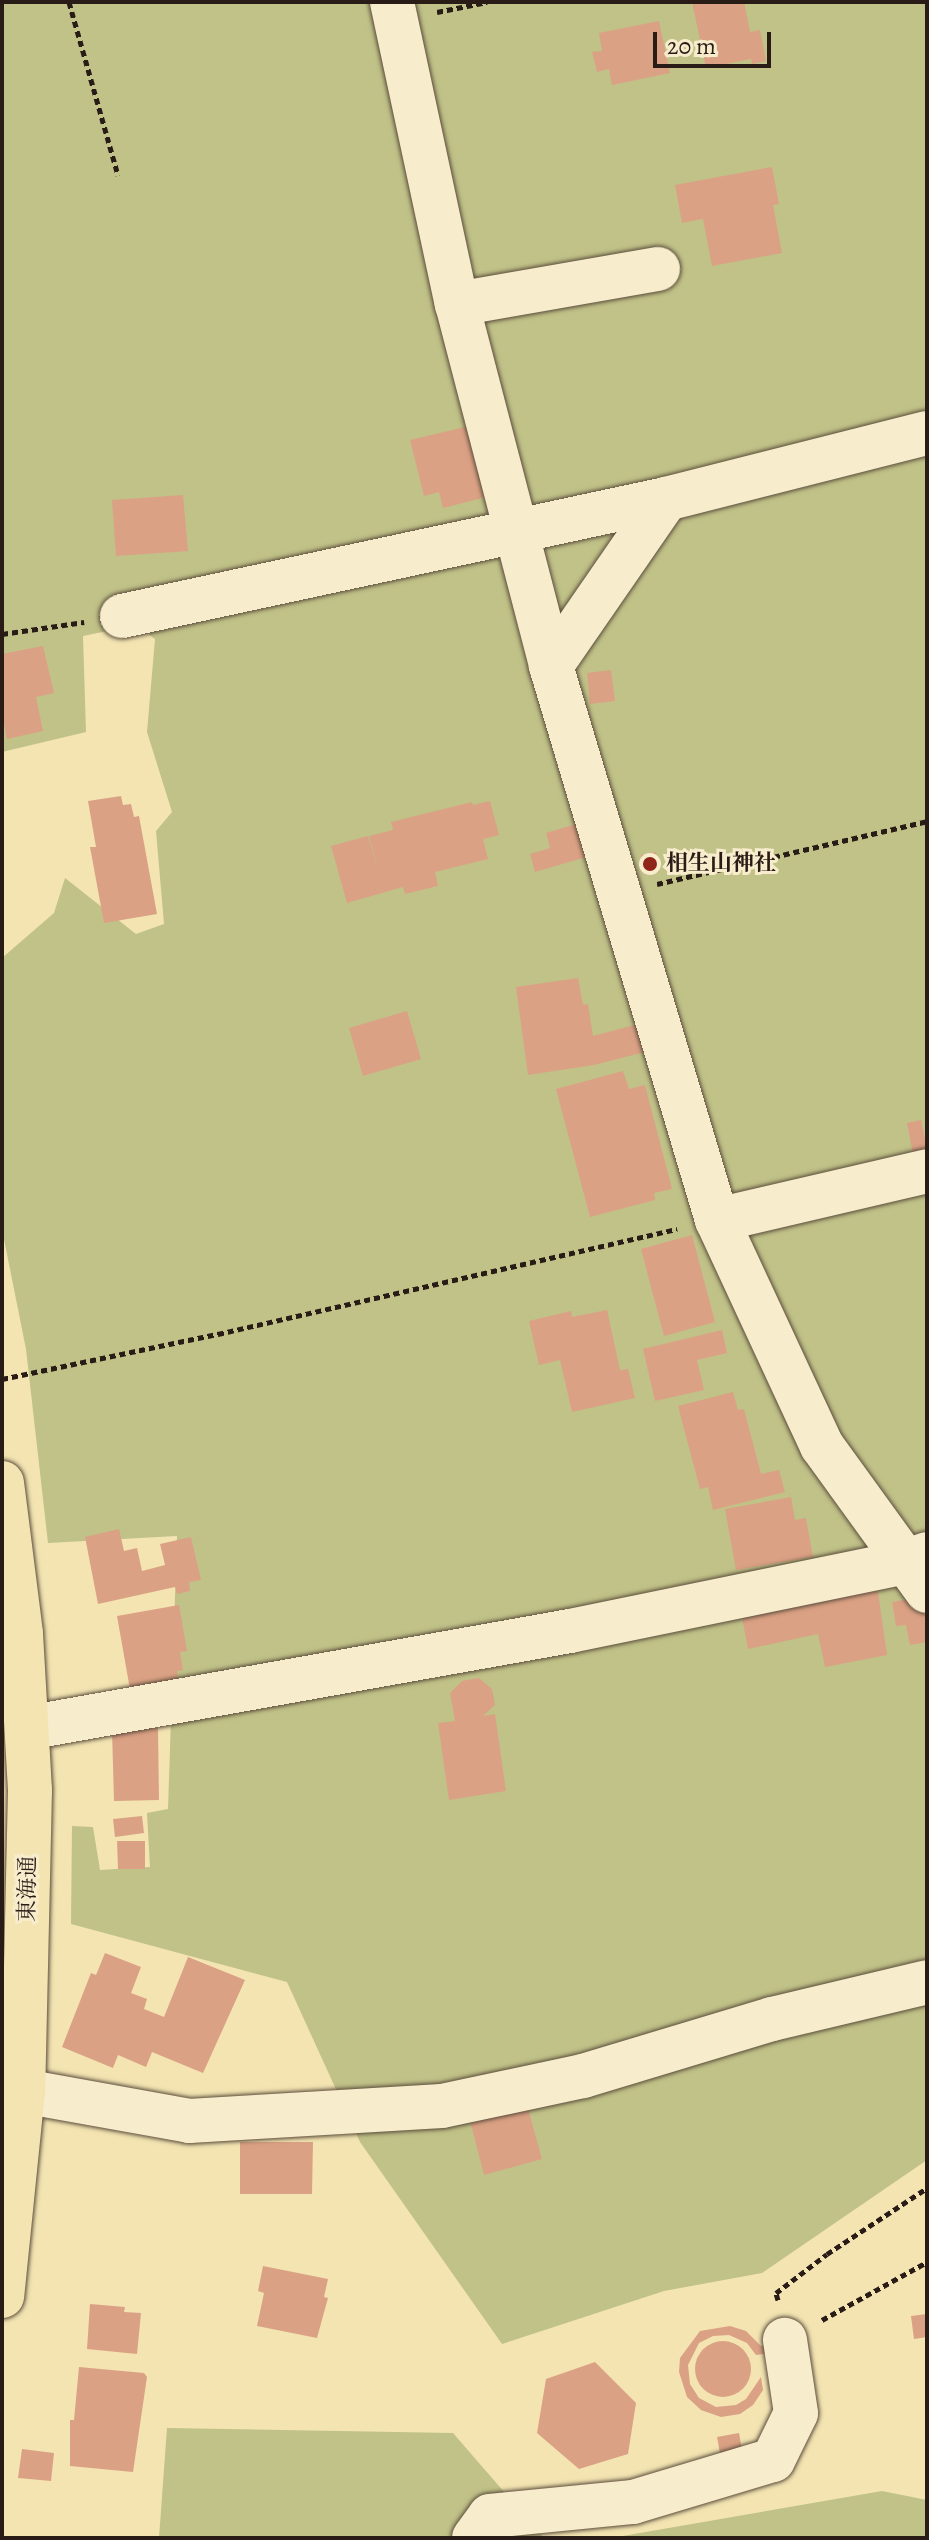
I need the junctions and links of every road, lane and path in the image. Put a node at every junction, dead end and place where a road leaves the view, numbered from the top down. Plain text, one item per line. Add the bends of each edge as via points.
1 (69, 2) edge
2 (487, 2) edge
3 (394, 11) edge
4 (118, 175) dead end
5 (658, 269) dead end
6 (457, 304) junction
7 (927, 433) edge
8 (666, 499) junction
9 (516, 531) junction
10 (122, 616) joint
11 (2, 634) edge
12 (551, 666) junction
13 (927, 821) edge
14 (621, 892) junction
15 (927, 1171) edge
16 (717, 1220) junction
17 (2, 1379) edge
18 (2, 1483) edge
19 (920, 1569) edge
20 (27, 1728) junction
21 (927, 1982) edge
22 (23, 2091) junction
23 (927, 2188) edge
24 (927, 2262) edge
25 (2, 2296) edge
26 (785, 2340) junction
27 (474, 2538) edge

1 - 4 path
2 - 3 path
3 - 6 street
5 - 6 street
6 - 9 street
7 - 8 street
8 - 9 street
8 - 12 street
9 - 10 street
9 - 12 street
10 - 11 path
12 - 14 street
13 - 14 path
14 - 16 street
15 - 16 street
16 - 17 path
16 - 19 street via 822,1446
18 - 20 main road, 東海通
19 - 20 street
20 - 22 main road, 東海通
21 - 22 street via 772,2019 583,2076 442,2106 189,2121
22 - 25 main road, 東海通
23 - 26 path via 776,2293
24 - 26 path
26 - 27 street via 796,2413 773,2460 633,2502 490,2516

